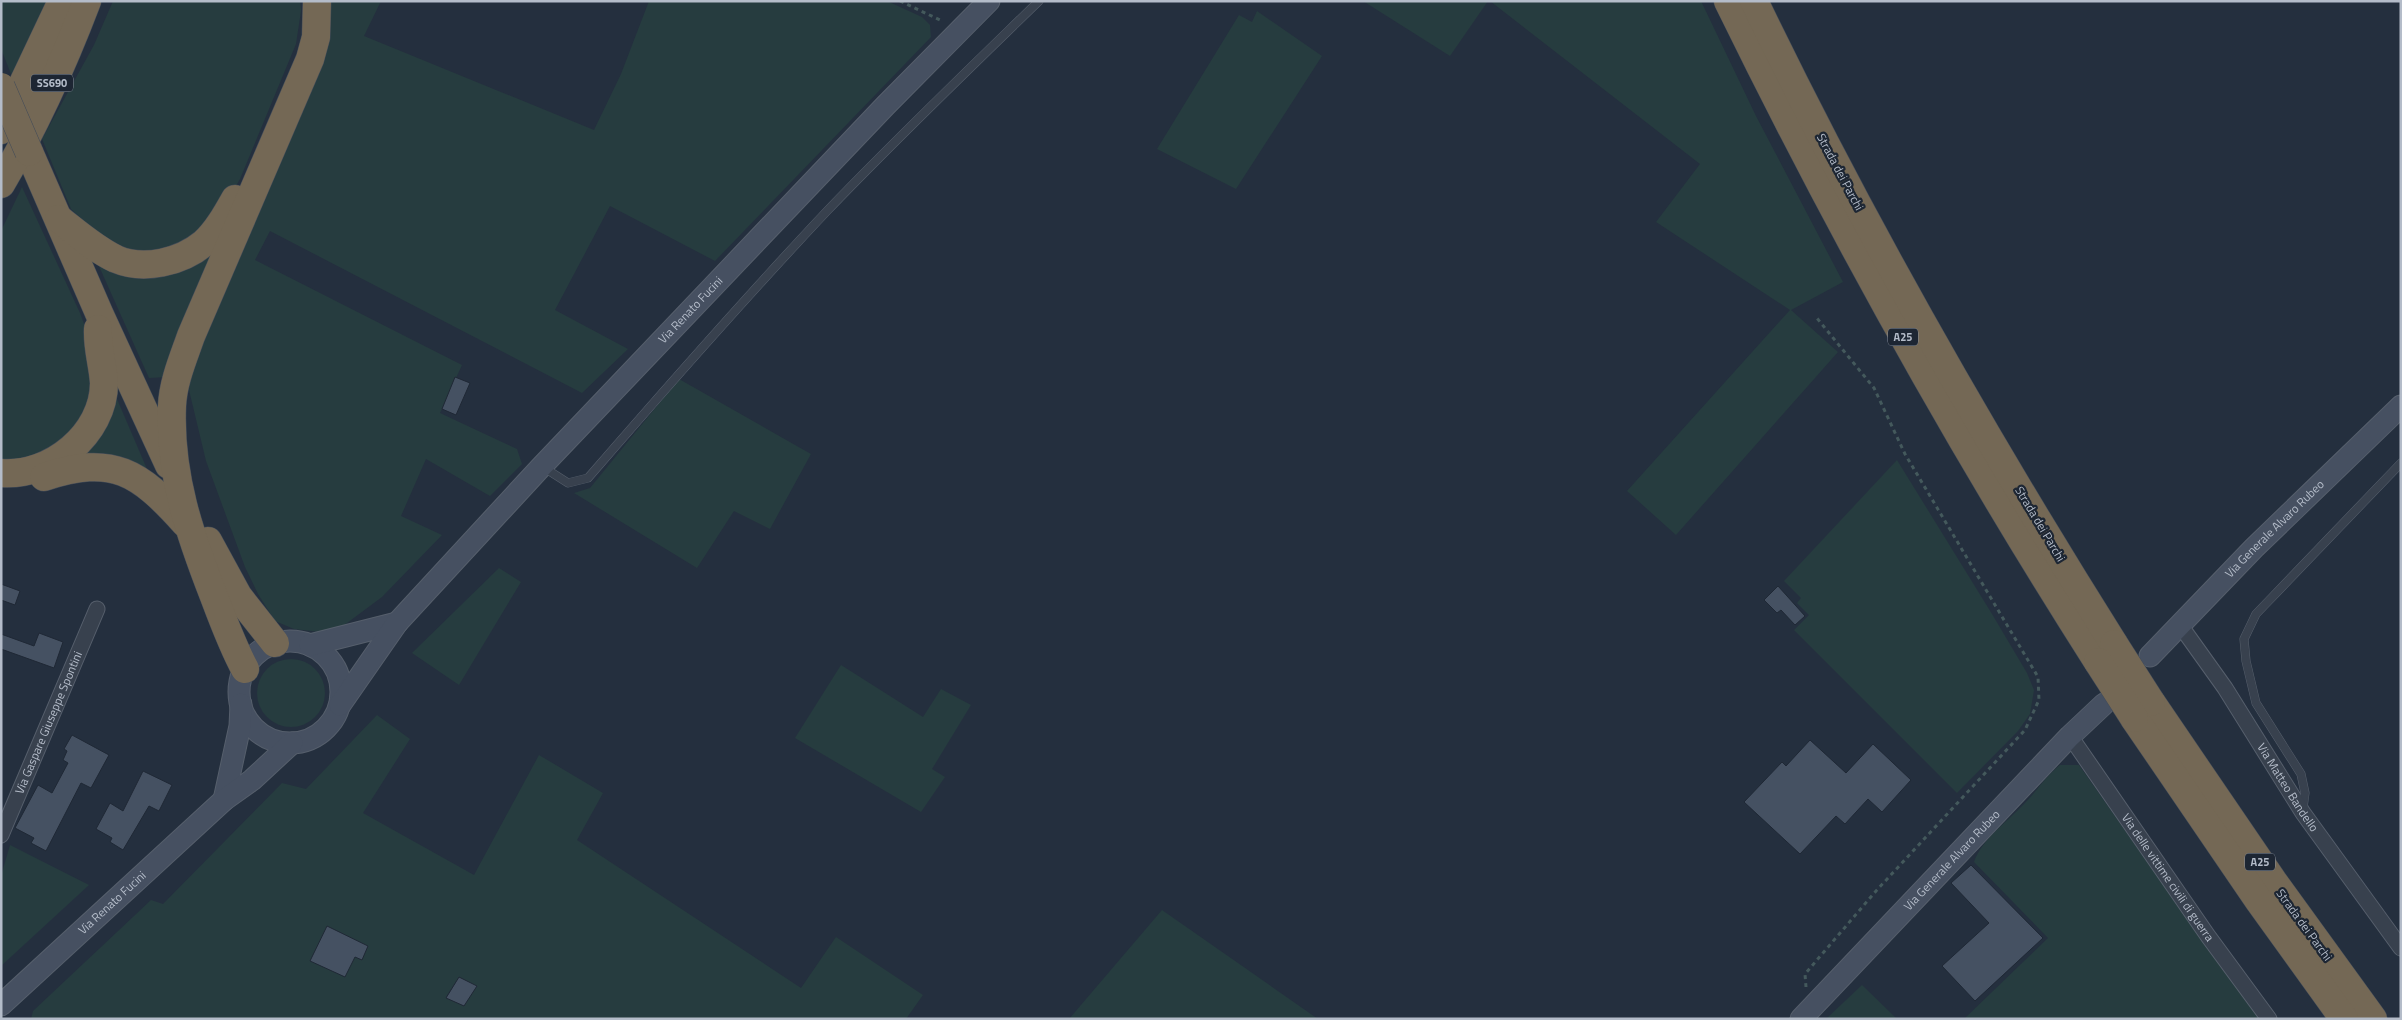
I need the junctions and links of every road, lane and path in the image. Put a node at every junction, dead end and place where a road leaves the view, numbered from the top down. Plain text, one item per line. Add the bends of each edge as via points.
1 (62, 1) edge
2 (87, 1) edge
3 (102, 1) edge
4 (303, 1) edge
5 (318, 1) edge
6 (900, 1) edge
7 (989, 1) edge
8 (1039, 1) edge
9 (1728, 1) edge
10 (1754, 1) edge
11 (961, 30) junction
12 (72, 40) junction
13 (1, 88) edge
14 (1, 130) edge
15 (1, 184) edge
16 (56, 216) junction
17 (99, 313) junction
18 (1816, 317) dead end
19 (2401, 406) edge
20 (2401, 463) edge
21 (542, 466) junction
22 (1, 472) edge
23 (177, 481) junction
24 (1, 485) edge
25 (186, 525) junction
26 (97, 609) dead end
27 (397, 623) junction
28 (2180, 625) junction
29 (275, 643) junction
30 (310, 645) junction
31 (2106, 653) junction
32 (2150, 656) dead end
33 (245, 669) junction
34 (241, 704) junction
35 (2104, 704) dead end
36 (340, 705) junction
37 (2143, 710) junction
38 (2070, 736) junction
39 (292, 743) junction
40 (224, 800) junction
41 (2303, 813) junction
42 (1, 836) edge
43 (2401, 948) edge
44 (1, 1005) edge
45 (1804, 1016) edge
46 (2270, 1019) edge
47 (2344, 1019) edge
48 (2373, 1019) edge

1 - 14 highway, SS690
2 - 12 highway, SS690
3 - 12 highway via 93,23
4 - 16 highway via 298,53 235,200 203,243 174,260 138,264 118,260 102,252
5 - 23 highway via 316,37 310,59 179,370 172,405
6 - 11 path
7 - 11 street, Via Renato Fucini
8 - 21 lane via 826,212 588,478 568,483
9 - 31 highway, Strada dei Parchi / A25 via 1896,323 2011,524
10 - 31 highway, Strada dei Parchi / A25 via 1908,298 2023,497
11 - 21 street, Via Renato Fucini
12 - 15 highway, SS690
13 - 16 highway, bridge
16 - 17 highway
17 - 22 highway via 97,343 104,383 92,425 73,448 52,461 20,472
17 - 23 highway
18 - 45 path via 1874,388 1906,454 2038,677 2039,700 2025,730 1876,890 1805,974
19 - 28 street, Via Generale Alvaro Rubeo via 2254,548
20 - 41 lane via 2256,614 2244,639 2256,703 2301,774
21 - 27 street, Via Renato Fucini
23 - 25 highway
23 - 29 highway via 238,596
24 - 25 highway via 25,483 78,467 111,469 148,485
25 - 33 highway
26 - 42 street, Via Gaspare Giuseppe Spontini
27 - 30 street
27 - 36 street, Via Renato Fucini
28 - 32 street, Via Generale Alvaro Rubeo
28 - 41 street, Via Matteo Bandello via 2225,688
29 - 30 street
29 - 33 street via 262,649
30 - 36 street via 323,653 336,670 342,691
31 - 37 highway, Strada dei Parchi / A25, bridge
33 - 34 street via 241,680
34 - 39 street via 248,720 260,733 275,741
34 - 40 street via 240,726
35 - 38 street, Via Generale Alvaro Rubeo
36 - 39 street via 322,732 308,740
37 - 47 highway, Strada dei Parchi / A25 via 2259,901
37 - 48 highway, Strada dei Parchi / A25
38 - 45 street, Via Generale Alvaro Rubeo
38 - 46 street, Via delle vittime civili di guerra via 2208,936
39 - 40 street, Via Renato Fucini via 252,780
40 - 44 street, Via Renato Fucini
41 - 43 street, Via Matteo Bandello

